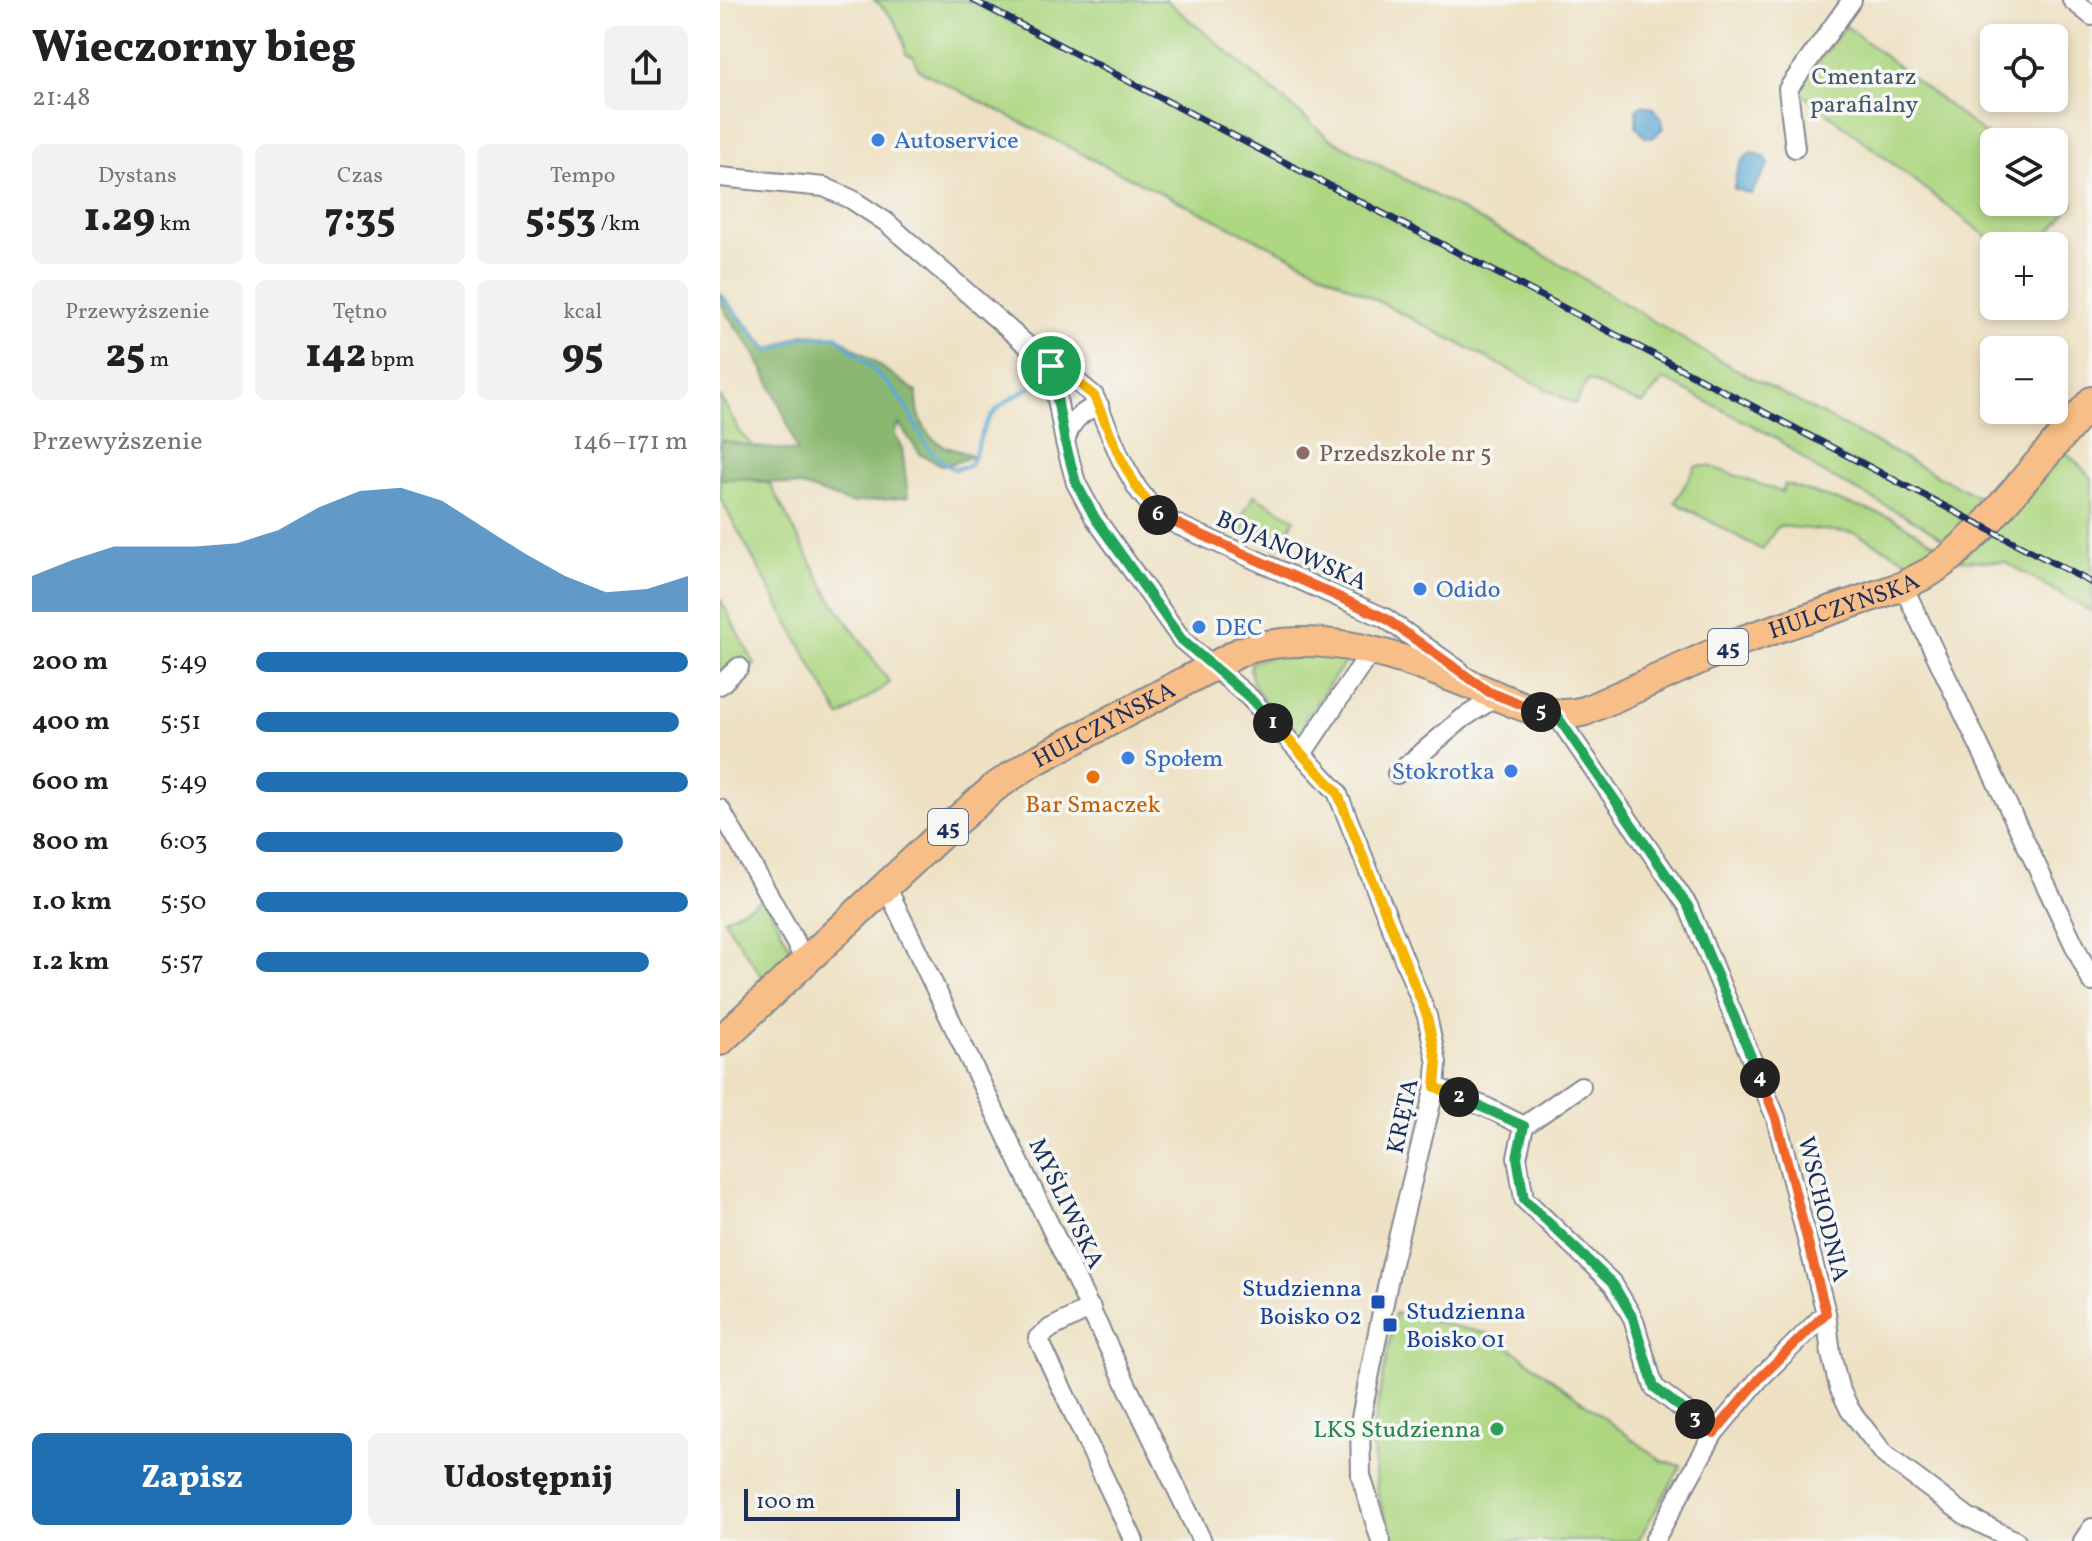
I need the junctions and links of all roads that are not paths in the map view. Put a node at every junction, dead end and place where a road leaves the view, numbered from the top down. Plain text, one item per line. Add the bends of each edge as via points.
1 (1852, 0) edge
2 (2072, 0) edge
3 (2092, 16) edge
4 (1795, 148) dead end
5 (720, 177) edge
6 (1051, 366) junction
7 (2092, 401) edge
8 (1099, 405) junction
9 (1065, 442) junction
10 (1903, 586) junction
11 (1371, 651) junction
12 (1214, 665) junction
13 (739, 667) dead end
14 (720, 685) edge
15 (1494, 694) junction
16 (1557, 716) junction
17 (1302, 754) junction
18 (1397, 774) dead end
19 (720, 809) edge
20 (886, 886) junction
21 (806, 961) junction
22 (2092, 982) edge
23 (720, 1041) edge
24 (1581, 1086) dead end
25 (1435, 1087) junction
26 (1524, 1126) junction
27 (1091, 1308) junction
28 (1826, 1313) junction
29 (1714, 1433) junction
30 (2092, 1528) edge
31 (1659, 1538) edge
32 (1134, 1541) edge
33 (1202, 1541) edge
34 (1381, 1541) edge
35 (2016, 1541) edge
36 (2083, 1541) edge

1 - 4 street via 1788,89
2 - 3 street
5 - 6 street, BOJANOWSKA via 824,187 851,199 886,222
6 - 8 street, BOJANOWSKA via 1075,380
6 - 9 street, KRĘTA
7 - 10 main road, HULCZYŃSKA / 45 via 2001,508 1951,557
8 - 9 street via 1079,415
8 - 15 street, BOJANOWSKA via 1121,459 1160,517 1385,618
9 - 12 street, KRĘTA via 1076,483 1103,531 1182,640
10 - 16 main road, HULCZYŃSKA / 45 via 1743,640 1585,711
10 - 22 street
11 - 12 main road, HULCZYŃSKA / 45 via 1322,641 1275,642
11 - 15 main road, HULCZYŃSKA / 45
11 - 17 street
12 - 17 street, KRĘTA
12 - 20 main road, HULCZYŃSKA / 45 via 1010,776
13 - 14 street
15 - 16 main road, HULCZYŃSKA / 45
15 - 18 street
16 - 28 street, WSCHODNIA via 1688,906 1776,1118
17 - 25 street, KRĘTA via 1337,792 1386,910 1427,1016 1437,1063
19 - 21 street
20 - 21 main road, HULCZYŃSKA / 45
20 - 27 street, MYŚLIWSKA
21 - 23 main road, HULCZYŃSKA / 45
24 - 26 street
25 - 26 street
25 - 34 street, KRĘTA via 1360,1423 1361,1476
26 - 29 street via 1517,1157 1524,1199 1613,1284 1633,1318 1654,1387
27 - 32 street via 1038,1338
27 - 33 street, MYŚLIWSKA
28 - 29 street
28 - 35 street, WSCHODNIA via 1839,1387 1867,1435 1885,1455 1968,1517
29 - 31 street
30 - 36 street

